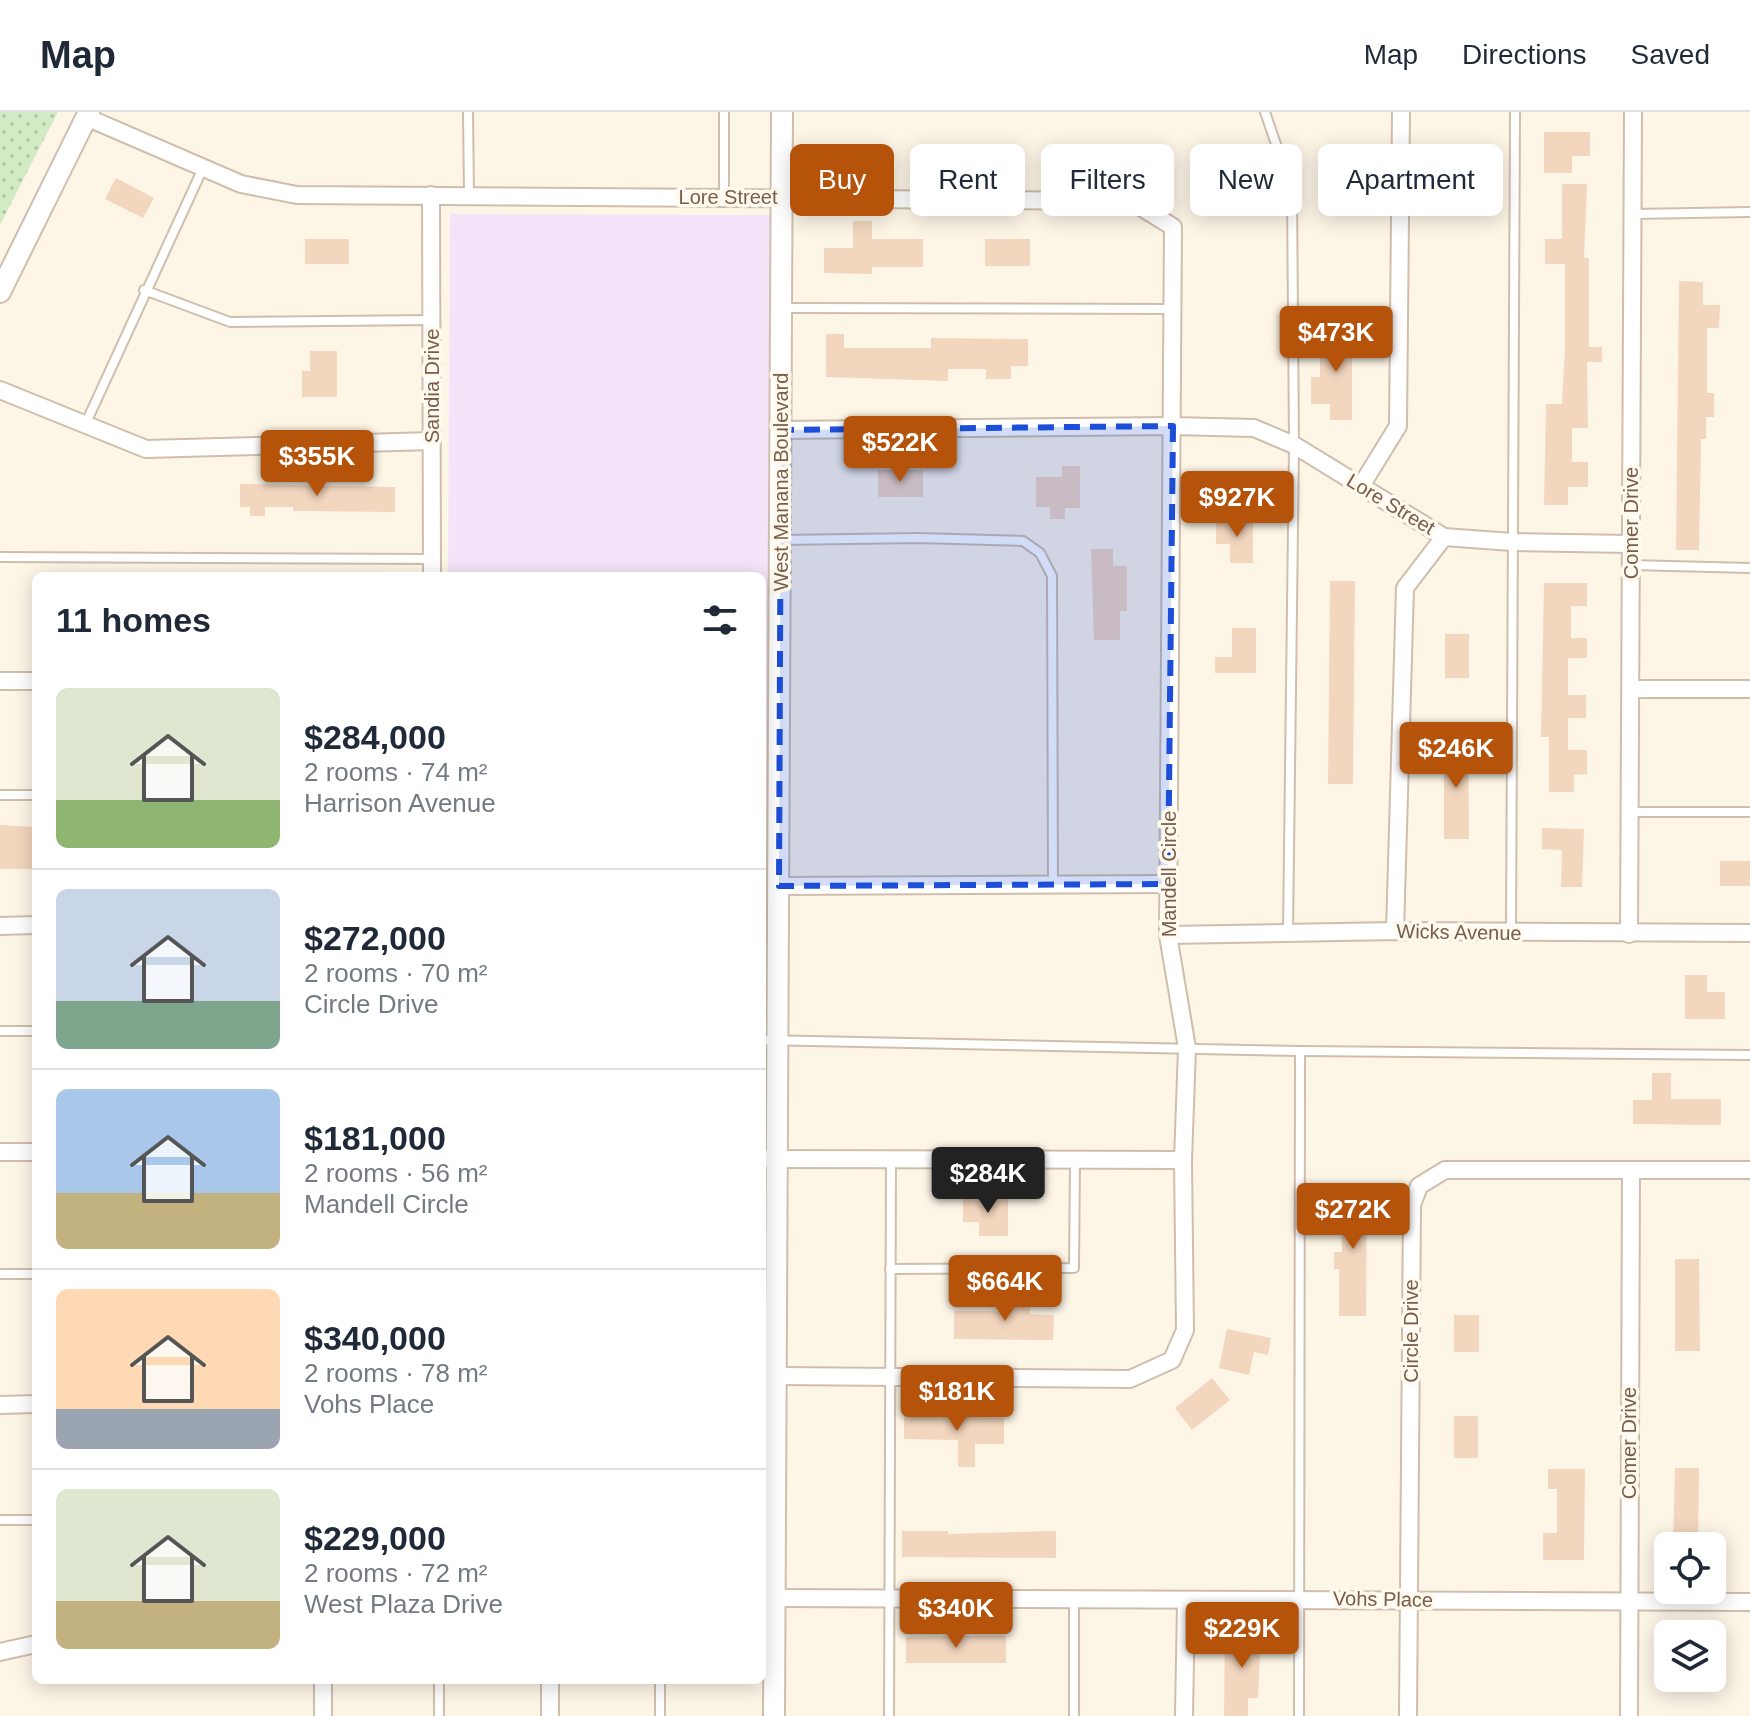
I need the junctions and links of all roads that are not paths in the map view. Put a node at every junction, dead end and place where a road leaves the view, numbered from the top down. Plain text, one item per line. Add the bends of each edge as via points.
1 (468, 112) edge
2 (724, 112) edge
3 (782, 112) edge
4 (1265, 112) edge
5 (1401, 112) edge
6 (1515, 112) edge
7 (1633, 112) edge
8 (88, 114) edge
9 (203, 168) junction
10 (431, 195) junction
11 (469, 195) junction
12 (724, 197) junction
13 (782, 197) junction
14 (1750, 212) edge
15 (1632, 214) junction
16 (144, 290) junction
17 (0, 292) edge
18 (782, 308) junction
19 (1173, 309) junction
20 (432, 320) junction
21 (0, 390) edge
22 (85, 426) junction
23 (1173, 426) junction
24 (781, 430) junction
25 (432, 441) junction
26 (1294, 445) junction
27 (1361, 486) junction
28 (1444, 537) junction
29 (781, 540) junction
30 (1512, 542) junction
31 (1630, 544) junction
32 (0, 557) edge
33 (1631, 565) junction
34 (432, 568) edge
35 (1750, 568) edge
36 (0, 681) edge
37 (32, 681) edge
38 (1631, 689) junction
39 (1750, 689) edge
40 (0, 795) edge
41 (32, 795) edge
42 (1632, 812) junction
43 (1750, 812) edge
44 (1053, 884) junction
45 (1168, 884) junction
46 (779, 886) junction
47 (32, 925) edge
48 (0, 926) edge
49 (1395, 931) junction
50 (1288, 933) junction
51 (1511, 933) junction
52 (1750, 933) edge
53 (1629, 934) junction
54 (1168, 935) junction
55 (0, 1031) edge
56 (32, 1031) edge
57 (770, 1040) edge
58 (1187, 1048) junction
59 (1300, 1051) junction
60 (1750, 1055) edge
61 (0, 1152) edge
62 (32, 1152) edge
63 (770, 1159) edge
64 (891, 1160) junction
65 (1075, 1160) junction
66 (1183, 1160) junction
67 (1631, 1170) junction
68 (1750, 1170) edge
69 (890, 1269) junction
70 (0, 1274) edge
71 (32, 1274) edge
72 (892, 1375) junction
73 (778, 1376) junction
74 (32, 1404) edge
75 (0, 1405) edge
76 (0, 1520) edge
77 (32, 1520) edge
78 (776, 1598) junction
79 (1299, 1598) junction
80 (1074, 1600) junction
81 (1408, 1600) junction
82 (890, 1601) junction
83 (1629, 1601) junction
84 (1186, 1602) junction
85 (1750, 1602) edge
86 (32, 1645) edge
87 (0, 1652) edge
88 (323, 1684) edge
89 (439, 1684) edge
90 (550, 1684) edge
91 (660, 1684) edge
92 (323, 1716) edge
93 (439, 1716) edge
94 (550, 1716) edge
95 (660, 1716) edge
96 (774, 1716) edge
97 (889, 1716) edge
98 (1074, 1716) edge
99 (1184, 1716) edge
100 (1299, 1716) edge
101 (1408, 1716) edge
102 (1629, 1716) edge

1 - 11 lane
2 - 12 lane
3 - 13 street, West Manana Boulevard
4 - 26 lane via 1292,191
5 - 27 street via 1398,426
6 - 30 lane
7 - 15 street, Comer Drive
8 - 9 street, Lore Street
8 - 17 street
9 - 10 street, Lore Street via 269,191
9 - 16 lane
10 - 11 street, Lore Street
10 - 20 street, Sandia Drive
11 - 12 street, Lore Street
12 - 13 street, Lore Street
13 - 18 street, West Manana Boulevard
13 - 19 street, Lore Street via 1131,201 1173,227
14 - 15 lane
15 - 31 street, Comer Drive
16 - 20 lane via 230,322
16 - 22 lane
18 - 19 lane
18 - 24 street, West Manana Boulevard
19 - 23 street, Lore Street
20 - 25 street, Sandia Drive
21 - 22 street
22 - 25 street via 146,449
23 - 24 street
23 - 26 street, Lore Street via 1254,428
23 - 45 street, Mandell Circle
24 - 29 street, West Manana Boulevard
25 - 34 street, Sandia Drive
26 - 27 street, Lore Street
26 - 50 lane
27 - 28 street, Lore Street
28 - 30 street, Lore Street
28 - 49 street via 1405,588
29 - 44 lane via 1023,541 1040,553 1052,576
29 - 46 street, West Manana Boulevard
30 - 31 street, Lore Street
30 - 51 lane
31 - 33 street, Comer Drive
32 - 34 lane
33 - 35 lane
33 - 38 street, Comer Drive
36 - 37 street
38 - 39 street
38 - 42 street, Comer Drive
40 - 41 lane
42 - 43 lane
42 - 53 street, Comer Drive
44 - 45 street
44 - 46 street
45 - 54 street, Mandell Circle
46 - 57 street, West Manana Boulevard
47 - 48 street
49 - 50 street, Wicks Avenue
49 - 51 street, Wicks Avenue
50 - 54 street, Wicks Avenue
51 - 53 street, Wicks Avenue
52 - 53 street, Wicks Avenue
54 - 58 street, Mandell Circle
55 - 56 lane
57 - 58 lane
57 - 63 street, West Manana Boulevard
58 - 59 lane
58 - 66 street, Mandell Circle
59 - 60 lane
59 - 79 lane
61 - 62 street
63 - 64 street
63 - 73 street, West Manana Boulevard
64 - 65 street
64 - 69 lane
65 - 66 street
65 - 69 lane via 1074,1268
66 - 72 street, Mandell Circle via 1185,1330 1172,1360 1130,1379
67 - 68 street, Circle Drive
67 - 81 street, Circle Drive via 1445,1170 1419,1186 1412,1205
67 - 83 street, Comer Drive
69 - 72 lane
70 - 71 lane
72 - 73 street, Mandell Circle
72 - 82 lane
73 - 78 street, West Manana Boulevard
74 - 75 street
76 - 77 lane
78 - 82 street, Vohs Place
78 - 96 street, West Manana Boulevard
79 - 81 street, Vohs Place
79 - 84 street, Vohs Place
79 - 100 lane
80 - 82 street, Vohs Place
80 - 84 street, Vohs Place
80 - 98 lane
81 - 83 street, Vohs Place
81 - 101 street, Circle Drive
82 - 97 lane
83 - 85 street, Vohs Place
83 - 102 street, Comer Drive
84 - 99 street
86 - 87 street
88 - 92 street
89 - 93 lane
90 - 94 street
91 - 95 lane

